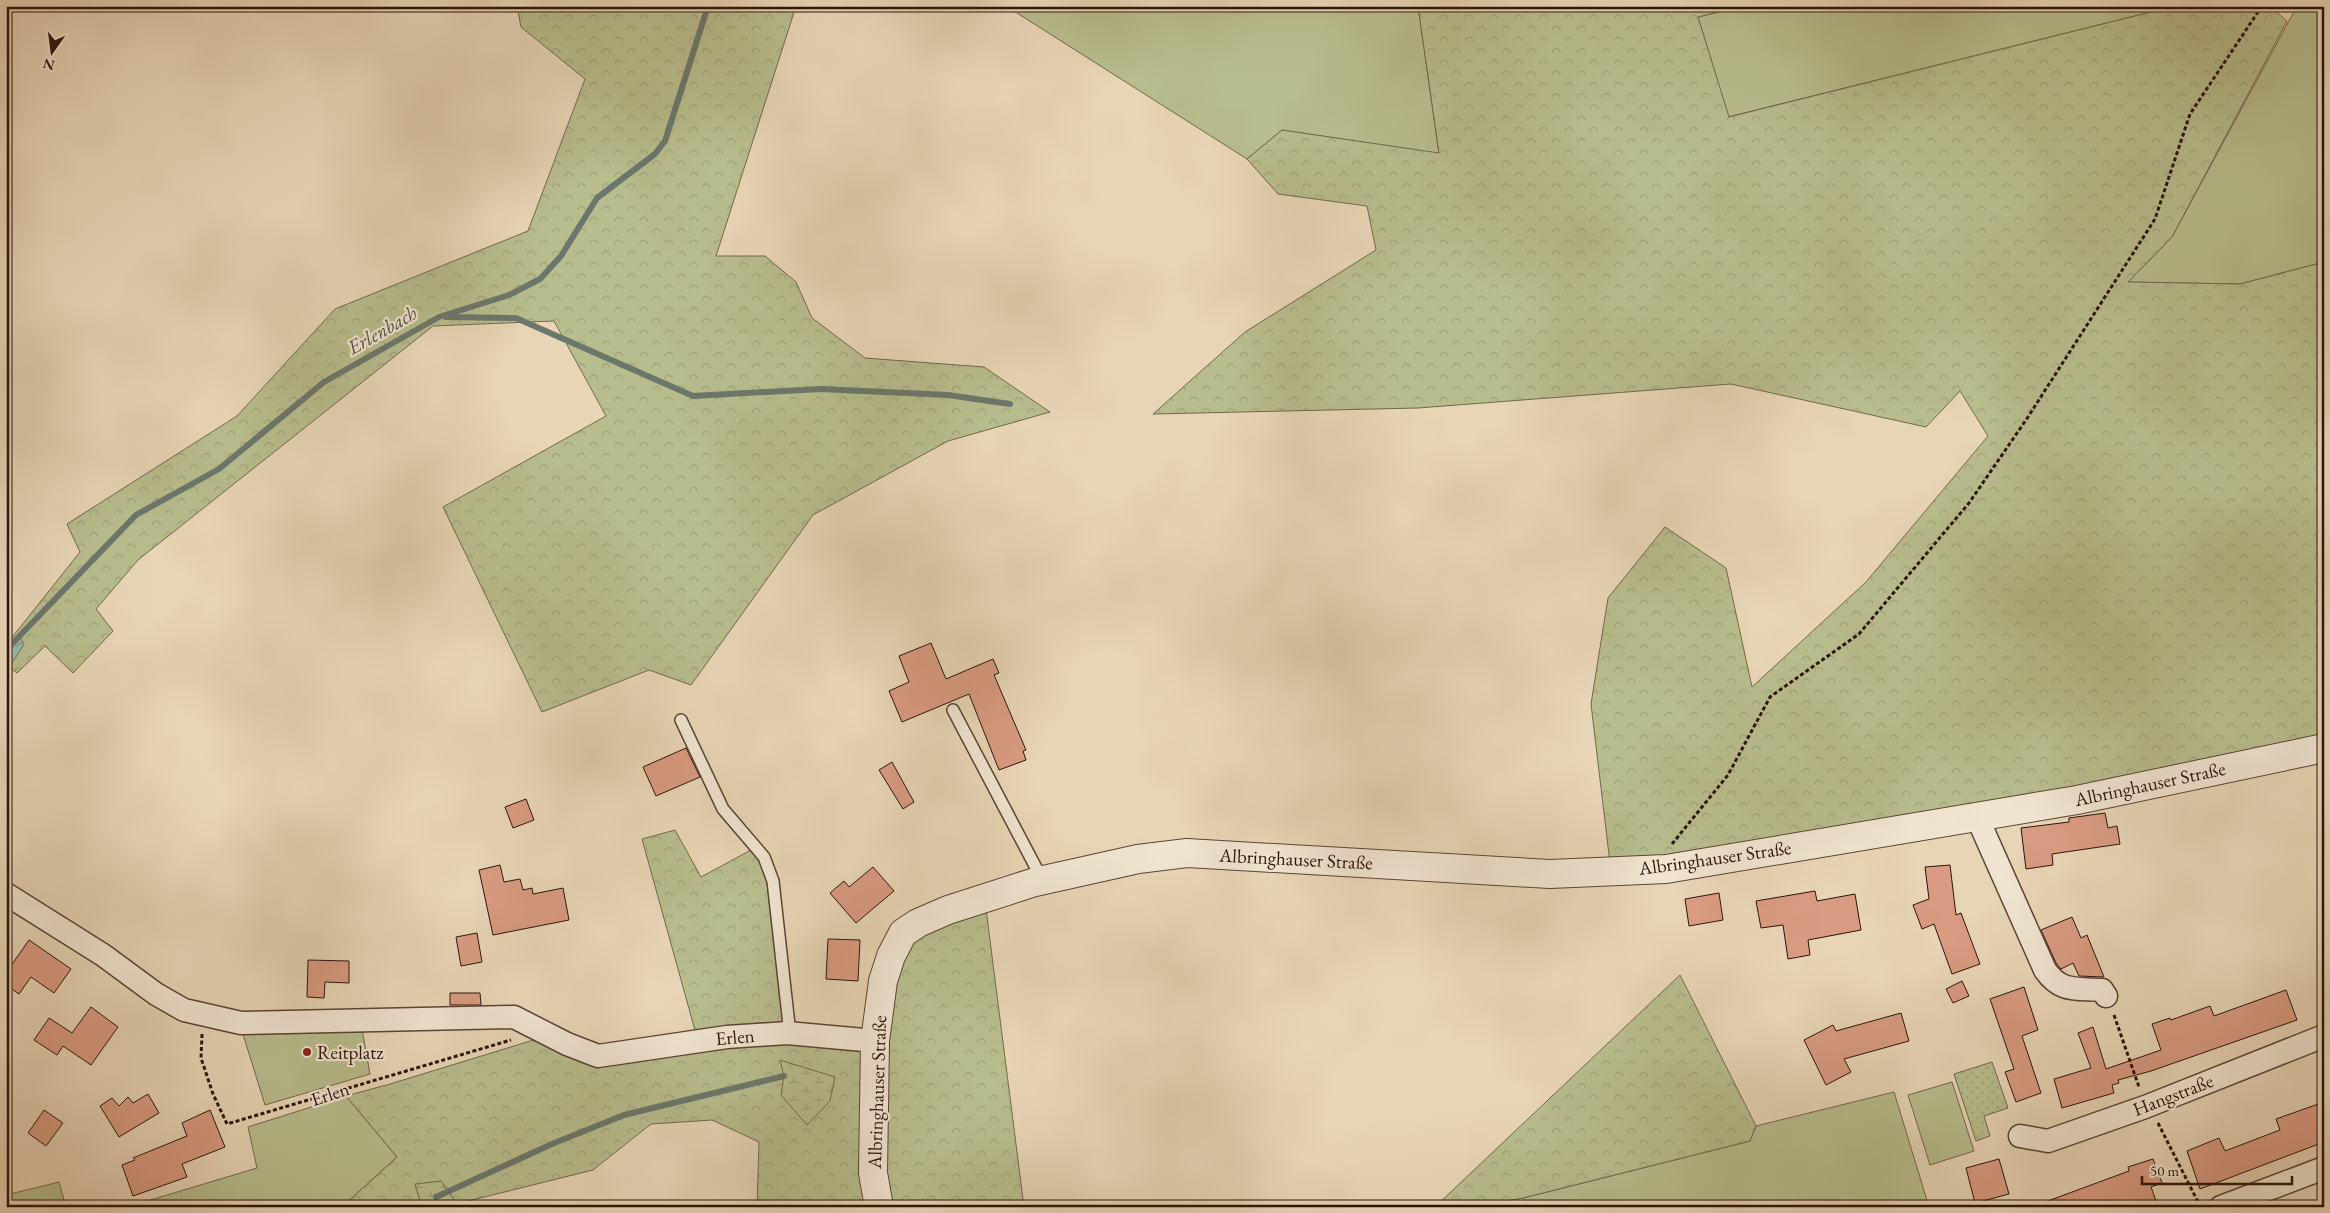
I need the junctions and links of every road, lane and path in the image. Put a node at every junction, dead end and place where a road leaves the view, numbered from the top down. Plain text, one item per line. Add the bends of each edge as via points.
1 (2262, 6) edge
2 (953, 710) dead end
3 (681, 720) dead end
4 (2324, 748) edge
5 (1976, 817) junction
6 (1666, 869) junction
7 (1043, 881) junction
8 (6, 894) edge
9 (2106, 996) joint
10 (202, 1016) junction
11 (542, 1030) junction
12 (790, 1034) junction
13 (2324, 1036) edge
14 (875, 1041) junction
15 (2147, 1106) junction
16 (2020, 1136) dead end
17 (2324, 1168) edge
18 (879, 1207) edge
19 (2200, 1207) edge
20 (2221, 1207) edge

1 - 6 path via 2190,114 2155,220 1984,481 1860,634 1770,697 1728,775 1664,854
2 - 7 lane
3 - 12 lane via 723,809 764,857 773,881
4 - 5 street, Albringhauser Straße via 2077,800
5 - 6 street, Albringhauser Straße
5 - 9 street via 2053,982 2061,987 2102,990
6 - 7 street, Albringhauser Straße via 1550,874 1187,853 1138,859
7 - 14 street, Albringhauser Straße via 948,910 903,933 883,980
8 - 10 street, Erlen via 156,994
9 - 15 path
10 - 11 street, Erlen via 240,1023 514,1017
10 - 11 path, Erlen via 201,1058 213,1094 228,1124
11 - 12 street, Erlen via 598,1056 718,1038
12 - 14 street, Erlen
13 - 15 street, Hangstraße
14 - 18 street, Albringhauser Straße via 873,1173
15 - 16 street, Hangstraße via 2048,1141
15 - 19 path
17 - 20 street

